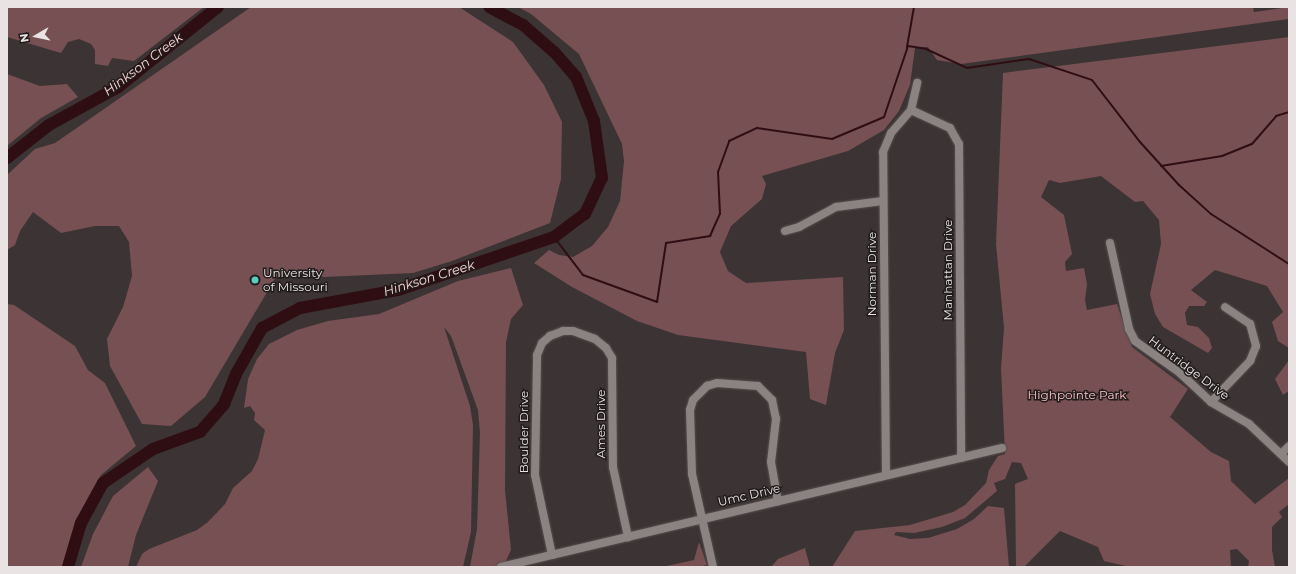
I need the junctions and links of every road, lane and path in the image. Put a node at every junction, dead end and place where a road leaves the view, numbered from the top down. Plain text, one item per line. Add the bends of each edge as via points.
1 (917, 83) dead end
2 (911, 110) junction
3 (883, 201) junction
4 (785, 231) dead end
5 (1110, 243) dead end
6 (1225, 307) dead end
7 (573, 331) joint
8 (1211, 402) junction
9 (1289, 446) edge
10 (1002, 448) dead end
11 (1282, 454) junction
12 (961, 458) junction
13 (1289, 462) edge
14 (886, 475) junction
15 (778, 501) junction
16 (702, 519) junction
17 (628, 537) junction
18 (552, 555) junction
19 (501, 567) edge
20 (713, 567) edge

1 - 2 street, Norman Drive
2 - 3 street, Norman Drive via 886,142 883,152
2 - 12 street, Manhattan Drive via 950,128 959,144
3 - 4 street via 836,207 799,227
3 - 14 street, Norman Drive
5 - 8 street, Huntridge Drive via 1129,329 1135,341 1180,373
6 - 8 street via 1250,324 1256,338 1256,346 1250,361
7 - 17 street, Ames Drive via 595,340 606,348 612,358 613,467
7 - 18 street, Boulder Drive via 550,336 542,343 537,355 535,475
8 - 11 street, Huntridge Drive via 1249,424
9 - 11 street
10 - 12 street, Umc Drive
11 - 13 street, Huntridge Drive
12 - 14 street, Umc Drive
14 - 15 street, Umc Drive
15 - 16 street, Umc Drive
15 - 16 street via 771,462 776,419 772,400 758,386 716,383 698,392 690,410 692,474
16 - 17 street, Umc Drive
16 - 20 street
17 - 18 street, Umc Drive
18 - 19 street, Umc Drive

